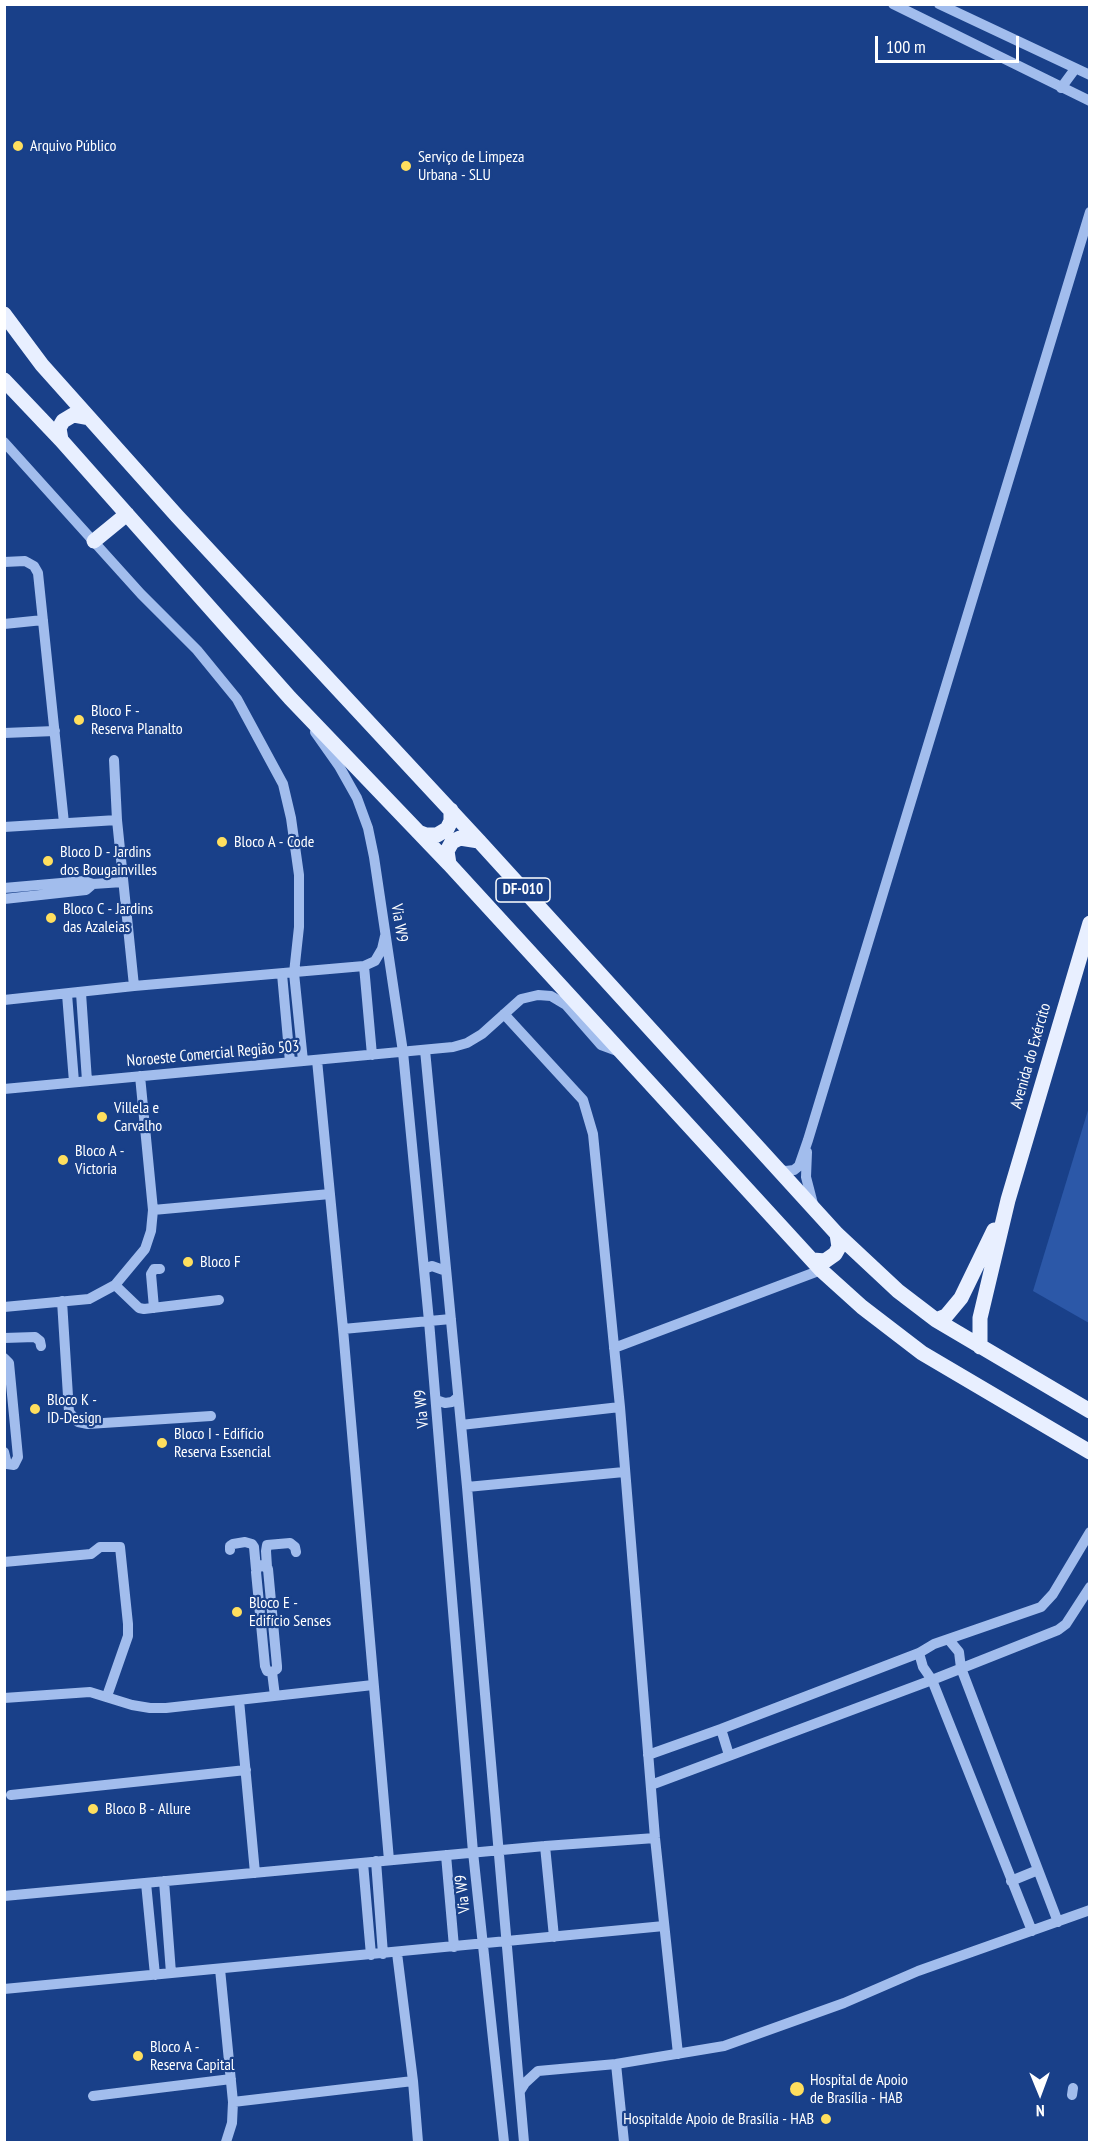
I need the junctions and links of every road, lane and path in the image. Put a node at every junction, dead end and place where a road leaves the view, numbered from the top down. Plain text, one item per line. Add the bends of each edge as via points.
1 (893, 4) edge
2 (939, 4) edge
3 (1075, 69) junction
4 (1089, 75) edge
5 (1061, 88) junction
6 (1089, 101) edge
7 (1089, 212) edge
8 (4, 314) edge
9 (4, 380) edge
10 (89, 418) junction
11 (61, 440) junction
12 (4, 442) edge
13 (127, 514) junction
14 (94, 541) junction
15 (4, 562) edge
16 (43, 620) junction
17 (4, 624) edge
18 (290, 698) junction
19 (55, 731) junction
20 (4, 733) edge
21 (114, 760) dead end
22 (451, 810) junction
23 (117, 820) junction
24 (64, 823) junction
25 (4, 826) edge
26 (418, 832) junction
27 (479, 841) junction
28 (449, 864) junction
29 (123, 882) junction
30 (93, 884) junction
31 (4, 888) edge
32 (4, 899) edge
33 (1089, 923) edge
34 (386, 933) junction
35 (364, 966) junction
36 (294, 973) junction
37 (282, 974) junction
38 (134, 986) junction
39 (81, 993) junction
40 (67, 994) junction
41 (4, 1000) edge
42 (504, 1014) junction
43 (425, 1050) junction
44 (403, 1052) junction
45 (622, 1052) junction
46 (372, 1055) junction
47 (317, 1060) junction
48 (303, 1061) junction
49 (290, 1062) junction
50 (140, 1076) junction
51 (87, 1081) junction
52 (75, 1082) junction
53 (4, 1089) edge
54 (808, 1140) junction
55 (778, 1169) junction
56 (330, 1194) junction
57 (1008, 1200) junction
58 (815, 1209) junction
59 (153, 1210) junction
60 (837, 1234) junction
61 (817, 1265) junction
62 (160, 1269) dead end
63 (424, 1269) junction
64 (446, 1271) junction
65 (115, 1285) junction
66 (219, 1300) dead end
67 (63, 1301) junction
68 (4, 1307) edge
69 (154, 1308) junction
70 (451, 1319) junction
71 (936, 1320) junction
72 (429, 1321) junction
73 (343, 1329) junction
74 (4, 1338) edge
75 (41, 1346) dead end
76 (980, 1347) junction
77 (614, 1348) junction
78 (4, 1358) edge
79 (458, 1397) junction
80 (436, 1400) junction
81 (620, 1407) junction
82 (1089, 1411) edge
83 (211, 1416) dead end
84 (461, 1425) junction
85 (4, 1452) edge
86 (1089, 1452) edge
87 (624, 1472) junction
88 (467, 1487) junction
89 (1088, 1537) edge
90 (230, 1550) dead end
91 (296, 1552) dead end
92 (4, 1562) edge
93 (262, 1568) junction
94 (1089, 1587) edge
95 (949, 1640) junction
96 (919, 1653) junction
97 (961, 1668) junction
98 (932, 1680) junction
99 (373, 1685) junction
100 (108, 1696) junction
101 (275, 1696) junction
102 (4, 1698) edge
103 (239, 1700) junction
104 (721, 1729) junction
105 (648, 1755) junction
106 (729, 1755) junction
107 (246, 1770) junction
108 (651, 1785) junction
109 (11, 1796) dead end
110 (655, 1838) junction
111 (545, 1846) junction
112 (499, 1850) junction
113 (473, 1852) junction
114 (446, 1855) junction
115 (389, 1860) junction
116 (376, 1862) junction
117 (363, 1863) junction
118 (1038, 1870) junction
119 (255, 1873) junction
120 (164, 1881) junction
121 (1011, 1881) junction
122 (146, 1883) junction
123 (4, 1896) edge
124 (1089, 1910) edge
125 (1058, 1922) junction
126 (664, 1926) junction
127 (1032, 1931) junction
128 (554, 1937) junction
129 (508, 1942) junction
130 (483, 1945) junction
131 (454, 1947) junction
132 (398, 1953) junction
133 (382, 1954) junction
134 (371, 1955) junction
135 (220, 1969) junction
136 (171, 1973) junction
137 (155, 1975) junction
138 (4, 1989) edge
139 (678, 2054) junction
140 (517, 2056) junction
141 (616, 2064) junction
142 (538, 2071) junction
143 (231, 2079) junction
144 (413, 2081) junction
145 (520, 2091) junction
146 (93, 2096) dead end
147 (233, 2102) junction
148 (226, 2142) edge
149 (418, 2142) edge
150 (504, 2142) edge
151 (524, 2142) edge
152 (624, 2142) edge

1 - 5 street
2 - 3 street
3 - 4 street
3 - 5 street
5 - 6 street
7 - 54 street
8 - 10 main road, DF-010
9 - 11 main road, DF-010
10 - 11 main road via 73,415 63,421 59,428
10 - 22 main road, DF-010
11 - 13 main road, DF-010
12 - 14 street
13 - 14 main road
13 - 18 main road, DF-010
14 - 36 street via 197,650 237,699 283,784 299,875
15 - 16 street via 25,561 34,566
16 - 17 street
16 - 19 street
18 - 26 main road, DF-010
18 - 34 street, Via W9 via 357,798 375,857
19 - 20 street
19 - 24 street
21 - 23 street
22 - 26 main road via 447,829 437,835
22 - 27 main road, DF-010
23 - 24 street
23 - 29 street
24 - 25 street
26 - 28 main road, DF-010
27 - 28 main road via 460,838 452,842 447,850
27 - 55 main road, DF-010
28 - 45 main road, DF-010
29 - 30 street
29 - 38 street
30 - 31 street via 84,881
30 - 32 street via 86,890
33 - 57 main road, Avenida do Exército
34 - 35 street via 375,961
34 - 44 street, Via W9
35 - 36 street
35 - 46 street
36 - 37 street
36 - 48 street
37 - 38 street
37 - 49 street
38 - 39 street
39 - 40 street
39 - 51 street
40 - 41 street
40 - 52 street
42 - 43 street, Noroeste Comercial Região 503 via 467,1043
42 - 45 street, Noroeste Comercial Região 503 via 522,999 551,996 566,1005 601,1045
42 - 77 street via 583,1100 590,1118
43 - 44 street, Noroeste Comercial Região 503
43 - 64 street
44 - 46 street, Noroeste Comercial Região 503
44 - 63 street, Via W9
45 - 61 main road, DF-010
46 - 47 street, Noroeste Comercial Região 503
47 - 48 street, Noroeste Comercial Região 503
47 - 56 street
48 - 49 street, Noroeste Comercial Região 503
49 - 50 street, Noroeste Comercial Região 503
50 - 51 street, Noroeste Comercial Região 503
50 - 59 street
51 - 52 street, Noroeste Comercial Região 503
52 - 53 street, Noroeste Comercial Região 503
54 - 55 street via 799,1166 786,1172
54 - 58 street via 806,1177
55 - 58 main road, DF-010
56 - 59 street
56 - 73 street
57 - 71 main road, Avenida do Exército via 961,1298 946,1316
57 - 76 main road, Avenida do Exército via 980,1318
58 - 60 main road, DF-010
59 - 65 street via 145,1249
60 - 61 main road via 839,1247 835,1254
60 - 71 main road, DF-010 via 898,1292
61 - 77 street
61 - 86 main road, DF-010 via 862,1307 922,1353
62 - 69 street via 152,1271
63 - 64 street via 432,1266
63 - 72 street, Via W9
64 - 70 street
65 - 67 street via 89,1299
65 - 69 street via 139,1308
66 - 69 street
67 - 68 street
67 - 83 street via 69,1412 78,1422
70 - 72 street
70 - 79 street
71 - 76 main road, DF-010
72 - 73 street
72 - 80 street, Via W9
73 - 99 street
74 - 75 street via 35,1338
76 - 82 main road, DF-010
77 - 81 street
78 - 85 street via 9,1363 18,1457 14,1465 7,1464
79 - 80 street via 445,1403
79 - 84 street
80 - 113 street, Via W9
81 - 84 street
81 - 87 street
84 - 88 street
87 - 88 street
87 - 105 street
88 - 112 street
89 - 95 street via 1041,1607
90 - 93 street via 233,1544 252,1544
91 - 93 street via 290,1543 267,1545
92 - 100 street via 92,1554 100,1547 120,1547 128,1636
93 - 101 street via 277,1666 272,1672
94 - 97 street via 1058,1630
95 - 96 street
95 - 97 street via 959,1652
96 - 98 street
96 - 104 street
97 - 98 street
97 - 118 street
98 - 106 street
98 - 121 street
99 - 101 street
99 - 115 street
100 - 102 street via 82,1692
100 - 103 street via 150,1708
101 - 103 street
103 - 107 street
104 - 105 street
104 - 106 street
105 - 108 street
106 - 108 street
107 - 109 street
107 - 119 street
108 - 110 street
110 - 111 street
110 - 126 street
111 - 112 street
111 - 128 street
112 - 113 street
112 - 129 street
113 - 114 street
113 - 130 street, Via W9
114 - 115 street
114 - 131 street
115 - 116 street
116 - 117 street
116 - 133 street
117 - 119 street
117 - 134 street
118 - 121 street
118 - 125 street
119 - 120 street
120 - 122 street
120 - 136 street
121 - 127 street
122 - 123 street
122 - 137 street
124 - 125 street
125 - 127 street
126 - 128 street
126 - 139 street
127 - 139 street via 724,2046
128 - 129 street
129 - 130 street
129 - 140 street
130 - 131 street
130 - 150 street, Via W9
131 - 132 street
132 - 133 street
132 - 144 street
133 - 134 street
134 - 135 street
135 - 136 street
135 - 143 street
136 - 137 street
137 - 138 street
139 - 141 street
140 - 142 street
140 - 145 street
141 - 142 street
141 - 152 street
142 - 145 street
143 - 146 street
143 - 147 street
144 - 147 street
144 - 149 street
145 - 151 street
147 - 148 street

